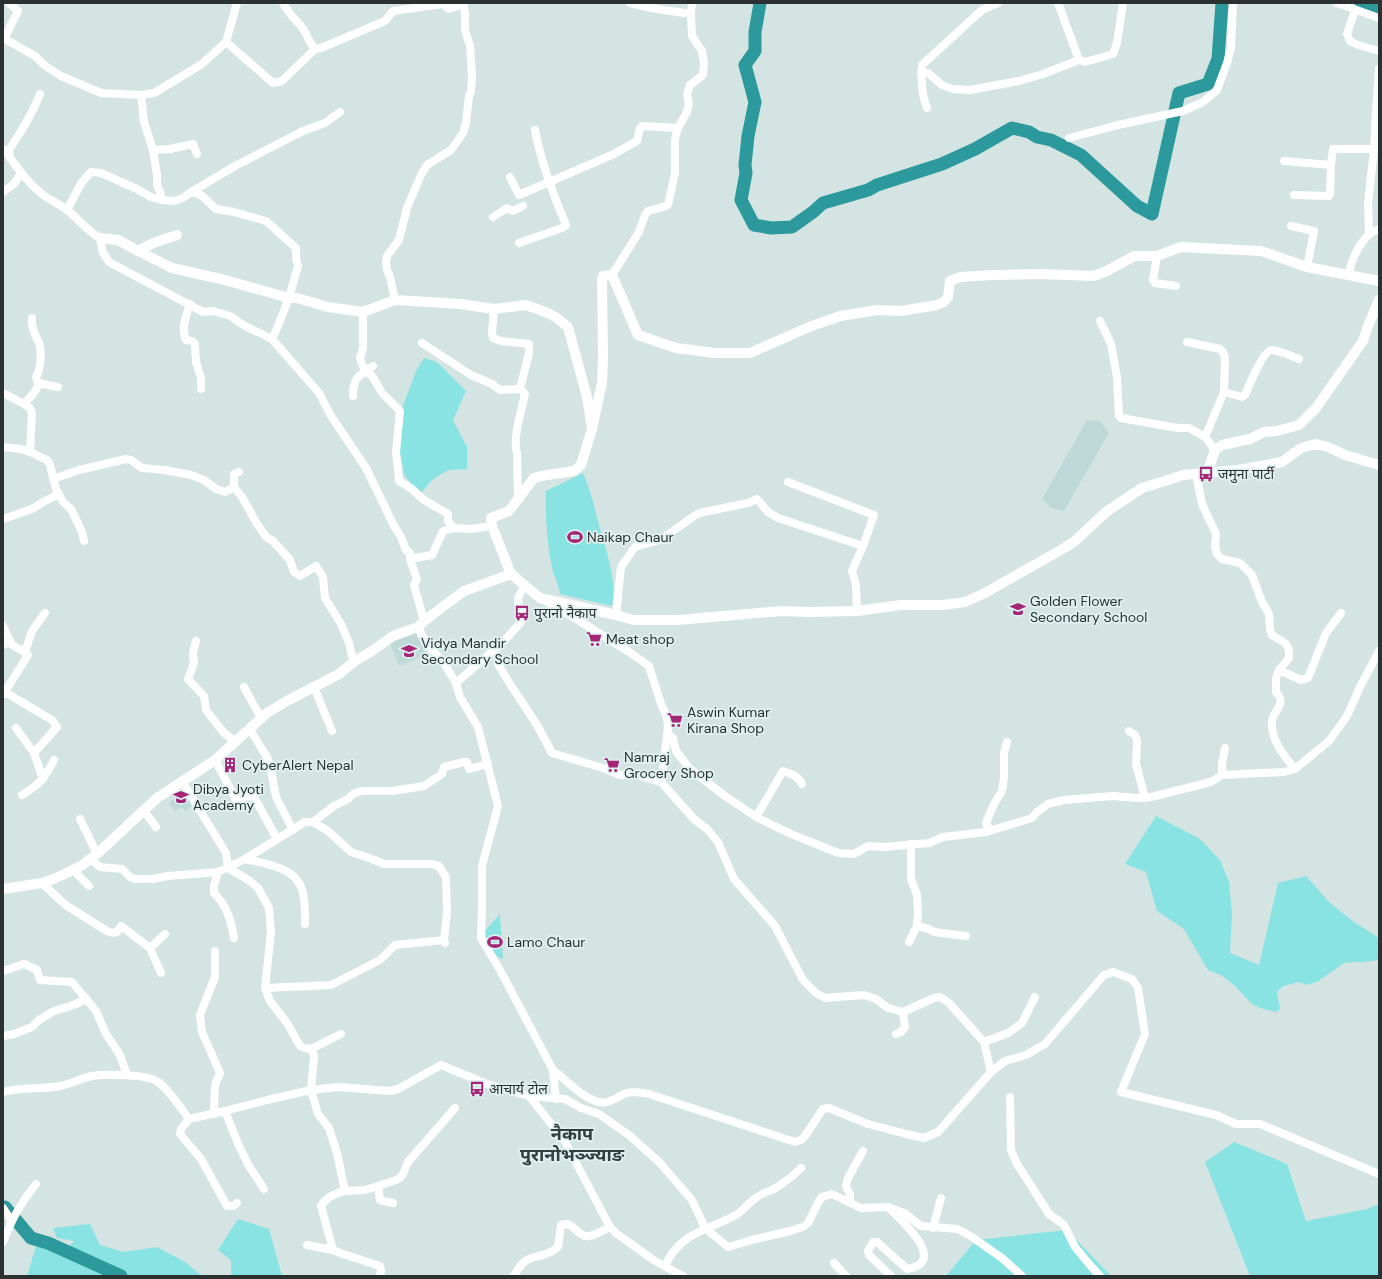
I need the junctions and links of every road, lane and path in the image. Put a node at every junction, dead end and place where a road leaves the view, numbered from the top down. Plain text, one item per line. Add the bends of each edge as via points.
1 (9, 3) edge
2 (237, 3) edge
3 (283, 3) edge
4 (459, 3) edge
5 (463, 3) edge
6 (630, 3) edge
7 (692, 3) edge
8 (998, 3) edge
9 (1058, 3) edge
10 (1123, 3) edge
11 (1233, 3) edge
12 (1337, 3) edge
13 (443, 4) edge
14 (980, 6) edge
15 (1355, 10) junction
16 (691, 14) junction
17 (1379, 18) edge
18 (4, 38) edge
19 (226, 42) junction
20 (315, 49) junction
21 (1379, 51) edge
22 (1079, 60) junction
23 (1379, 68) edge
24 (921, 72) junction
25 (40, 94) dead end
26 (140, 95) junction
27 (927, 108) dead end
28 (340, 112) dead end
29 (1377, 112) edge
30 (678, 128) junction
31 (535, 130) dead end
32 (1069, 138) dead end
33 (1377, 147) edge
34 (3, 150) edge
35 (153, 150) junction
36 (197, 154) dead end
37 (10, 158) junction
38 (1284, 161) dead end
39 (1331, 165) junction
40 (21, 173) junction
41 (510, 176) dead end
42 (548, 182) junction
43 (3, 192) edge
44 (191, 192) junction
45 (519, 195) junction
46 (1294, 195) dead end
47 (162, 200) junction
48 (67, 210) junction
49 (493, 217) dead end
50 (1291, 226) dead end
51 (1379, 228) edge
52 (1369, 234) junction
53 (177, 235) dead end
54 (100, 238) junction
55 (519, 242) dead end
56 (138, 250) junction
57 (1157, 256) junction
58 (1307, 267) junction
59 (612, 275) junction
60 (1349, 275) junction
61 (1379, 281) edge
62 (1176, 286) dead end
63 (289, 298) junction
64 (396, 300) junction
65 (1379, 300) edge
66 (190, 304) junction
67 (494, 309) junction
68 (363, 312) junction
69 (32, 318) dead end
70 (1100, 321) dead end
71 (272, 339) junction
72 (1187, 342) dead end
73 (422, 343) dead end
74 (1299, 359) dead end
75 (373, 366) dead end
76 (365, 371) junction
77 (38, 383) junction
78 (58, 387) dead end
79 (520, 389) junction
80 (200, 390) dead end
81 (1224, 392) junction
82 (3, 393) edge
83 (353, 396) dead end
84 (24, 404) junction
85 (592, 429) junction
86 (1205, 437) junction
87 (3, 447) edge
88 (1215, 450) junction
89 (30, 452) junction
90 (1379, 466) edge
91 (240, 472) dead end
92 (1207, 473) junction
93 (1196, 474) junction
94 (53, 479) junction
95 (788, 482) dead end
96 (234, 487) junction
97 (60, 494) junction
98 (518, 497) junction
99 (3, 519) edge
100 (492, 526) junction
101 (454, 528) junction
102 (84, 541) dead end
103 (863, 546) junction
104 (410, 559) junction
105 (511, 574) junction
106 (525, 586) junction
107 (540, 598) junction
108 (857, 611) junction
109 (1341, 613) dead end
110 (45, 614) dead end
111 (616, 615) junction
112 (421, 624) junction
113 (3, 626) edge
114 (196, 641) dead end
115 (7, 643) edge
116 (494, 649) junction
117 (1379, 651) edge
118 (25, 652) junction
119 (355, 661) junction
120 (1279, 670) junction
121 (456, 683) junction
122 (244, 687) dead end
123 (314, 687) junction
124 (4, 692) edge
125 (261, 718) junction
126 (16, 728) dead end
127 (249, 728) junction
128 (332, 731) dead end
129 (1129, 731) dead end
130 (667, 734) junction
131 (236, 742) junction
132 (1007, 742) dead end
133 (1225, 748) dead end
134 (34, 753) junction
135 (54, 760) dead end
136 (216, 760) junction
137 (488, 764) junction
138 (1294, 769) junction
139 (1222, 775) junction
140 (44, 779) junction
141 (182, 781) junction
142 (660, 782) junction
143 (802, 784) dead end
144 (22, 795) dead end
145 (1145, 798) junction
146 (144, 811) junction
147 (756, 817) junction
148 (80, 819) dead end
149 (313, 822) junction
150 (156, 827) dead end
151 (293, 830) junction
152 (990, 830) junction
153 (277, 839) junction
154 (911, 844) junction
155 (93, 856) junction
156 (245, 859) junction
157 (228, 868) junction
158 (73, 870) junction
159 (218, 872) junction
160 (42, 883) junction
161 (89, 886) dead end
162 (3, 889) edge
163 (305, 924) dead end
164 (917, 926) junction
165 (165, 934) dead end
166 (966, 936) dead end
167 (234, 938) dead end
168 (909, 942) dead end
169 (150, 948) junction
170 (215, 951) dead end
171 (3, 971) edge
172 (160, 973) dead end
173 (265, 988) junction
174 (1035, 997) dead end
175 (87, 999) junction
176 (903, 1012) junction
177 (341, 1034) dead end
178 (896, 1034) dead end
179 (3, 1036) edge
180 (984, 1042) junction
181 (311, 1049) junction
182 (553, 1070) junction
183 (991, 1072) junction
184 (127, 1075) junction
185 (311, 1090) junction
186 (3, 1092) edge
187 (529, 1096) junction
188 (1010, 1097) dead end
189 (556, 1099) junction
190 (456, 1108) dead end
191 (225, 1112) junction
192 (214, 1114) junction
193 (189, 1119) junction
194 (863, 1150) dead end
195 (801, 1168) dead end
196 (1379, 1174) edge
197 (36, 1184) dead end
198 (378, 1186) junction
199 (264, 1189) dead end
200 (345, 1191) junction
201 (941, 1198) dead end
202 (237, 1203) dead end
203 (393, 1203) dead end
204 (850, 1203) junction
205 (888, 1207) junction
206 (3, 1208) edge
207 (11, 1220) junction
208 (610, 1227) junction
209 (705, 1228) junction
210 (934, 1228) junction
211 (3, 1242) edge
212 (307, 1246) dead end
213 (333, 1250) junction
214 (834, 1263) dead end
215 (665, 1266) junction
216 (380, 1276) edge
217 (514, 1276) edge
218 (683, 1276) edge
219 (846, 1276) edge
220 (891, 1276) edge
221 (1022, 1276) edge
222 (1100, 1276) edge

1 - 18 street via 18,11
2 - 19 street
3 - 20 street
4 - 13 street via 458,6 449,9
5 - 64 street via 472,76 466,123 463,133 451,150 427,165 421,175 407,208 399,240 387,256 387,270
6 - 16 street
7 - 16 street
8 - 14 street
9 - 22 street
10 - 22 street via 1113,54 1086,62
11 - 32 street via 1231,48 1222,79 1217,90 1203,102 1183,111 1118,124
12 - 15 street
13 - 20 street via 393,11 385,21
14 - 24 street via 956,34 926,60
15 - 17 street
15 - 21 street via 1347,34 1350,41
16 - 30 street via 692,36 702,51 703,75 690,85 687,112
18 - 26 street via 35,56 61,76 101,93
19 - 20 street via 273,83 282,81
19 - 26 street via 202,64 154,93
22 - 24 street via 1020,81 970,90 953,89 942,85 928,73
23 - 29 street
24 - 27 street
25 - 37 street via 29,119 9,150
26 - 35 street via 144,122
28 - 44 street via 325,123 303,131 235,166
29 - 33 street
30 - 42 street via 642,126 637,141 614,154
30 - 59 street via 675,139 675,173 668,205 648,211 639,232
31 - 42 street
33 - 39 street via 1333,149
33 - 52 street via 1368,203
34 - 37 street
35 - 36 street via 193,144
35 - 47 street via 157,185
37 - 40 street
38 - 39 street
39 - 46 street via 1329,196
40 - 43 street via 14,184
40 - 48 street via 44,196
41 - 45 street
42 - 45 street
42 - 55 street via 566,225
44 - 47 street via 174,201
44 - 63 street via 201,195 216,209 266,220 296,248 298,266
45 - 49 street via 525,209 513,211 507,208
47 - 48 street via 119,180 91,172
48 - 54 street
50 - 58 street via 1314,231
51 - 52 street
52 - 60 street via 1360,243
53 - 56 street via 153,242
54 - 56 street via 118,240
54 - 66 street via 103,253 109,262
56 - 63 street via 172,268
57 - 58 street via 1181,247 1261,251
57 - 59 street via 1134,256 1093,276 991,274 960,277 950,281 948,297 937,305 840,316 750,353 715,353 676,348 638,335
57 - 62 street via 1153,280 1155,283
58 - 60 street
59 - 85 street via 603,276 602,280 602,383
60 - 61 street
63 - 68 street
63 - 71 street
64 - 67 street
64 - 68 street
65 - 88 street via 1363,341 1316,408 1299,425 1264,432 1250,439 1222,445
66 - 71 street via 203,312 214,311 230,316
66 - 80 street via 184,318 184,336 186,340 195,344 196,362 201,378
67 - 79 street via 493,338 529,344
67 - 85 street via 526,305 548,313 568,327 587,397
68 - 76 street via 363,348 360,358
69 - 77 street via 40,350 36,377
70 - 86 street via 1111,344 1117,377 1119,416 1189,428
71 - 104 street via 319,393 331,416 366,468 406,550 410,553
72 - 81 street via 1220,349 1223,352
73 - 79 street via 471,376 500,390
74 - 81 street via 1272,350 1267,352 1245,395 1234,396
75 - 76 street
76 - 83 street via 354,383
76 - 101 street via 400,411 396,452 399,481 448,514 448,521
77 - 78 street
77 - 84 street via 39,386
79 - 98 street via 526,394 518,423 515,449
81 - 86 street
82 - 84 street
84 - 89 street via 32,413
85 - 98 street via 581,466 574,471 534,478
86 - 88 street
87 - 89 street
88 - 92 street
89 - 94 street via 50,464
90 - 92 street via 1316,444 1301,448 1282,462
91 - 96 street via 234,474
92 - 93 street
93 - 108 street via 1183,475 1142,488 1106,512 1062,550 965,602 901,605
93 - 120 street via 1202,504 1216,534 1217,554 1222,560 1240,564 1252,575 1269,614 1272,635 1287,645 1289,658
94 - 96 street via 126,459 142,468 191,475 225,492
94 - 97 street
95 - 103 street via 874,515
96 - 119 street via 266,537 273,540 290,560 294,572 300,576 316,566 323,577 325,598 341,624
97 - 99 street via 32,509
97 - 102 street via 63,502 71,509
98 - 100 street via 509,511 491,518
100 - 101 street
100 - 105 street
101 - 104 street via 443,531 432,555
103 - 108 street via 852,571 856,585
103 - 111 street via 778,518 768,512 757,499 704,512 697,514 660,540 635,547 621,567
104 - 112 street via 417,579 414,585
105 - 106 street
105 - 112 street via 464,591
106 - 107 street
106 - 116 street via 518,596 517,603 523,617 521,622
107 - 111 street
107 - 130 street via 586,624 648,666 667,717
108 - 111 street via 781,611 671,620 633,620
109 - 120 street via 1326,633 1308,678 1301,680
110 - 118 street via 32,631
112 - 119 street via 393,636
112 - 121 street via 427,645 442,660
113 - 115 street
114 - 131 street via 194,662 188,679 204,696 206,710 224,733
115 - 118 street
116 - 121 street
116 - 142 street via 498,664 552,753 620,775 637,775
117 - 138 street via 1340,726 1329,741
118 - 124 street via 28,655
119 - 123 street via 339,674
120 - 138 street via 1276,692 1281,702 1273,715 1272,728 1278,746
121 - 137 street via 460,697 478,727
122 - 125 street
123 - 125 street
123 - 128 street
124 - 134 street via 52,720 57,727
125 - 127 street
126 - 134 street
127 - 131 street
127 - 151 street via 267,757 276,797
129 - 145 street via 1137,740 1136,764
130 - 142 street
130 - 147 street via 674,738 676,751 689,768
131 - 136 street
132 - 152 street via 1002,791 986,823
133 - 139 street
134 - 140 street
135 - 140 street
136 - 141 street
136 - 153 street via 236,800 246,796 254,797
137 - 149 street via 470,770 467,762 444,767 442,774 424,786 392,791 361,791 334,806
137 - 182 street via 498,806 482,866 481,938
138 - 139 street via 1284,772
139 - 145 street via 1211,782
140 - 144 street
141 - 146 street via 157,798
141 - 157 street via 226,853
142 - 176 street via 718,842 734,879 775,926 803,980 816,993 825,998 864,995 876,999 888,1008
143 - 147 street via 800,779 783,771
145 - 152 street via 1113,796 1064,800 1048,804 1032,818
146 - 150 street
146 - 155 street
147 - 154 street via 796,837 846,855 854,854 868,846
148 - 155 street
149 - 151 street via 305,822
149 - 173 street via 328,831 351,852 384,864 439,866 446,877 447,912 444,941 395,945 380,960 331,985
151 - 153 street
152 - 154 street via 943,837 929,843
153 - 156 street
154 - 164 street via 910,871 917,895
155 - 158 street
155 - 159 street via 100,867 122,869 130,877 135,878 152,879
156 - 157 street
156 - 163 street via 288,872 298,880 304,899
157 - 159 street
157 - 173 street via 258,888 269,908 272,932
158 - 160 street
158 - 161 street
159 - 167 street via 214,893 228,911
160 - 162 street
160 - 169 street via 59,899 107,931 117,932 120,926
164 - 166 street via 934,932
164 - 168 street
165 - 169 street
169 - 172 street
170 - 192 street via 215,977 200,1015 202,1032 220,1073 215,1085
171 - 175 street via 26,965 37,970 40,980 72,982
173 - 181 street via 270,1001 300,1046
174 - 180 street via 1022,1023 1008,1033
175 - 179 street via 54,1011 32,1027
175 - 184 street via 120,1055
176 - 178 street via 905,1027
176 - 180 street via 940,997 949,1003
177 - 181 street
180 - 183 street
181 - 185 street via 314,1056
182 - 183 street via 581,1094 594,1099 605,1102 626,1093 648,1094 795,1142 805,1136 823,1109 829,1108 868,1124 924,1138 938,1132
182 - 189 street
183 - 196 street via 1006,1060 1026,1055 1046,1044 1104,975 1113,972 1132,979 1138,988 1145,1034 1121,1092 1216,1115 1236,1124 1260,1124
184 - 186 street via 92,1076 65,1086 16,1088
184 - 193 street via 157,1081
185 - 187 street via 338,1087 390,1091 441,1065 486,1084
185 - 191 street
185 - 200 street via 318,1114 329,1128
187 - 189 street
187 - 208 street via 564,1140
188 - 222 street via 1011,1150 1017,1164 1049,1214 1064,1225 1075,1247
189 - 209 street via 565,1099 599,1114 628,1135 660,1163 692,1200
190 - 198 street via 408,1162 400,1178
191 - 192 street
191 - 199 street via 249,1166
192 - 193 street
193 - 202 street via 180,1134 201,1159 227,1206
194 - 204 street via 846,1186 850,1194
195 - 209 street via 773,1190 757,1197 736,1215
197 - 207 street
198 - 200 street via 365,1190
198 - 203 street via 380,1200
200 - 213 street via 330,1196 321,1206
201 - 210 street
204 - 205 street via 861,1208
204 - 209 street via 832,1194 827,1195 819,1201 808,1223 803,1227 730,1247
205 - 210 street via 904,1213 921,1226
205 - 220 street via 921,1244 924,1257 923,1262 907,1269 877,1242 873,1242 868,1251 869,1255
206 - 207 street
207 - 211 street
208 - 215 street
208 - 217 street via 583,1236 569,1224 561,1225 558,1247 524,1261
209 - 215 street via 680,1243
210 - 221 street via 957,1229 969,1235
212 - 213 street
213 - 216 street via 380,1266
214 - 219 street
215 - 218 street

